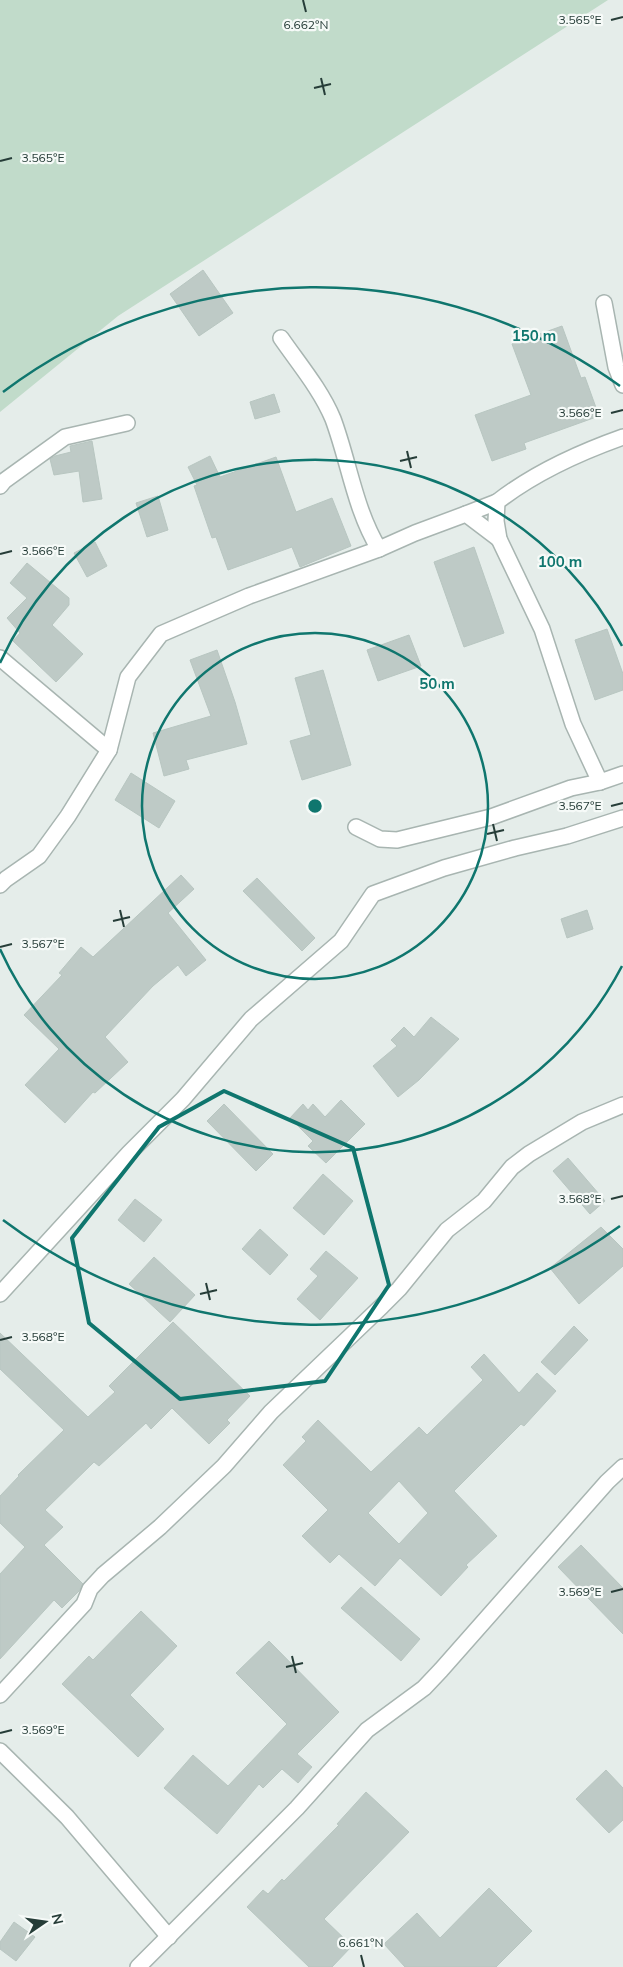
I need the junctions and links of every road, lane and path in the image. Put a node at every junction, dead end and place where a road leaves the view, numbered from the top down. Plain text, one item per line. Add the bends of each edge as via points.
1 (604, 303) dead end
2 (281, 338) dead end
3 (623, 385) edge
4 (127, 423) dead end
5 (623, 437) edge
6 (0, 486) edge
7 (497, 502) junction
8 (466, 514) junction
9 (499, 539) junction
10 (380, 550) junction
11 (0, 658) edge
12 (109, 750) junction
13 (623, 774) edge
14 (600, 782) junction
15 (623, 818) edge
16 (356, 827) dead end
17 (0, 885) edge
18 (623, 1105) edge
19 (0, 1294) edge
20 (623, 1467) edge
21 (0, 1695) edge
22 (0, 1751) edge
23 (170, 1936) junction
24 (138, 1967) edge

1 - 3 street via 616,367
2 - 10 street via 318,390 332,419 368,532
4 - 6 street via 66,437
5 - 7 street via 535,476
7 - 8 street
7 - 9 street
8 - 9 street
8 - 10 street
9 - 14 street via 542,629 573,724
10 - 12 street via 249,596 161,634 128,677
11 - 12 street
12 - 17 street via 39,856
13 - 14 street
14 - 16 street via 571,788 491,817 397,840 380,839
15 - 19 street via 444,868 373,894 341,941 251,1019 183,1099
18 - 21 street via 582,1122 512,1167 484,1200 447,1230 399,1289 271,1412 224,1466 103,1575 90,1589 84,1604
20 - 23 street via 436,1676 367,1730 297,1808
22 - 23 street via 68,1817
23 - 24 street

